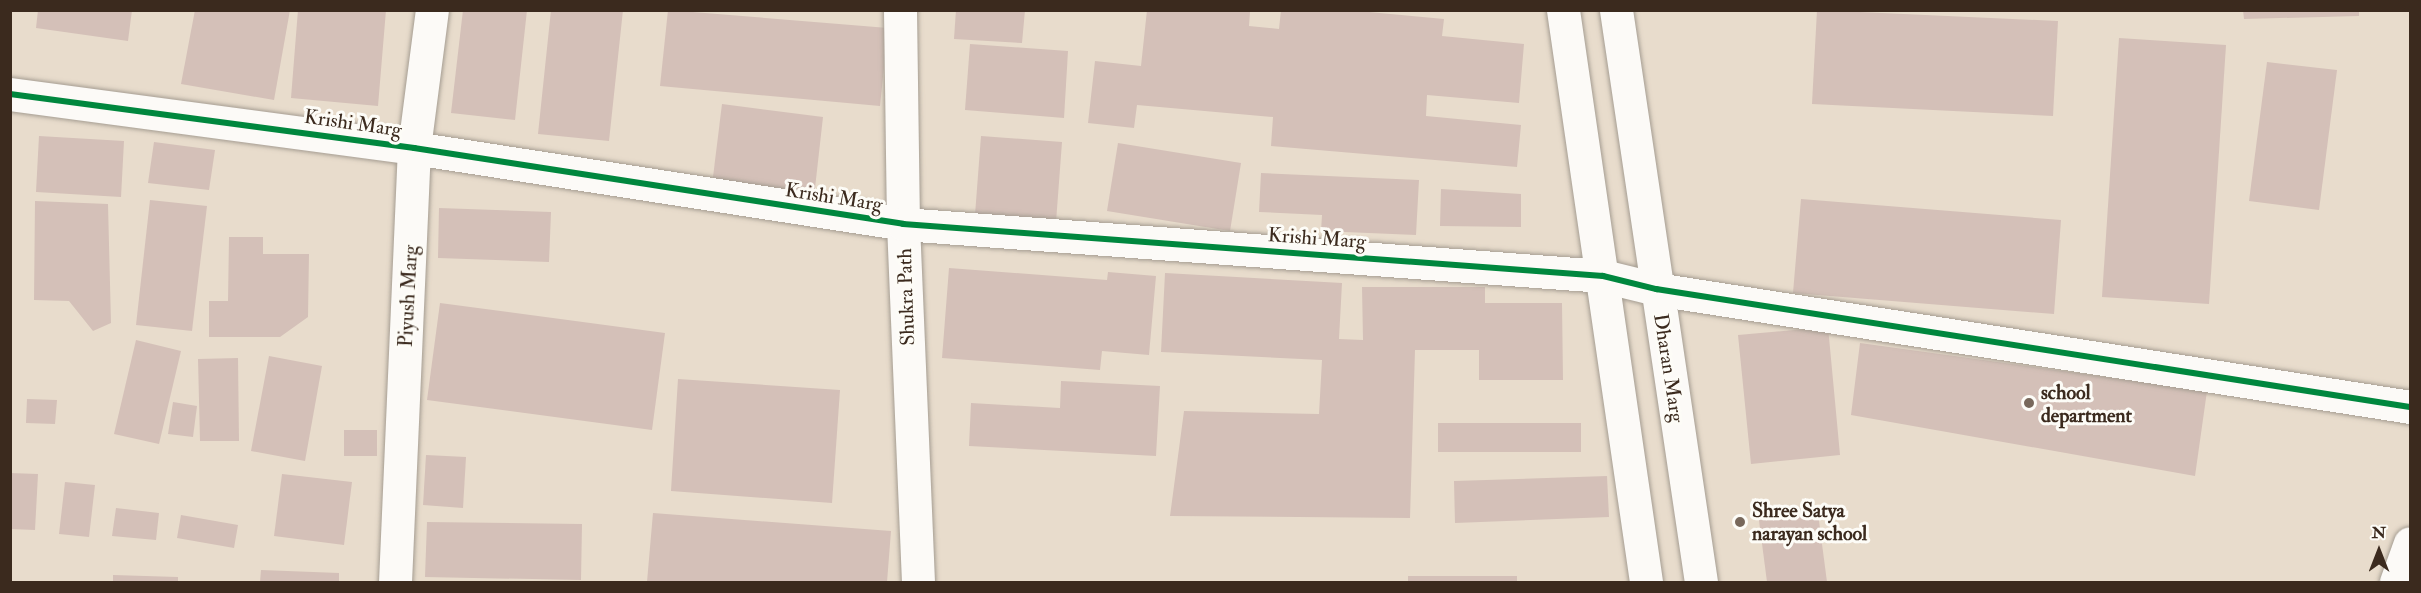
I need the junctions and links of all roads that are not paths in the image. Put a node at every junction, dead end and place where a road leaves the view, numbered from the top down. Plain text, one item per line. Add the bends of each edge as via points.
1 (432, 10) edge
2 (900, 10) edge
3 (1563, 10) edge
4 (1616, 10) edge
5 (10, 94) edge
6 (414, 148) junction
7 (903, 224) junction
8 (1603, 276) junction
9 (1656, 289) junction
10 (2410, 407) edge
11 (2410, 543) edge
12 (395, 582) edge
13 (918, 582) edge
14 (1647, 582) edge
15 (1701, 582) edge
16 (2396, 582) edge

1 - 6 street, Piyush Marg
2 - 7 street, Shukra Path
3 - 8 street
4 - 9 street, Dharan Marg
5 - 6 street, Krishi Marg
6 - 7 street, Krishi Marg
6 - 12 street, Piyush Marg
7 - 8 street, Krishi Marg
7 - 13 street, Shukra Path
8 - 9 street, Krishi Marg
8 - 14 street
9 - 10 street, Krishi Marg
9 - 15 street, Dharan Marg
11 - 16 street

